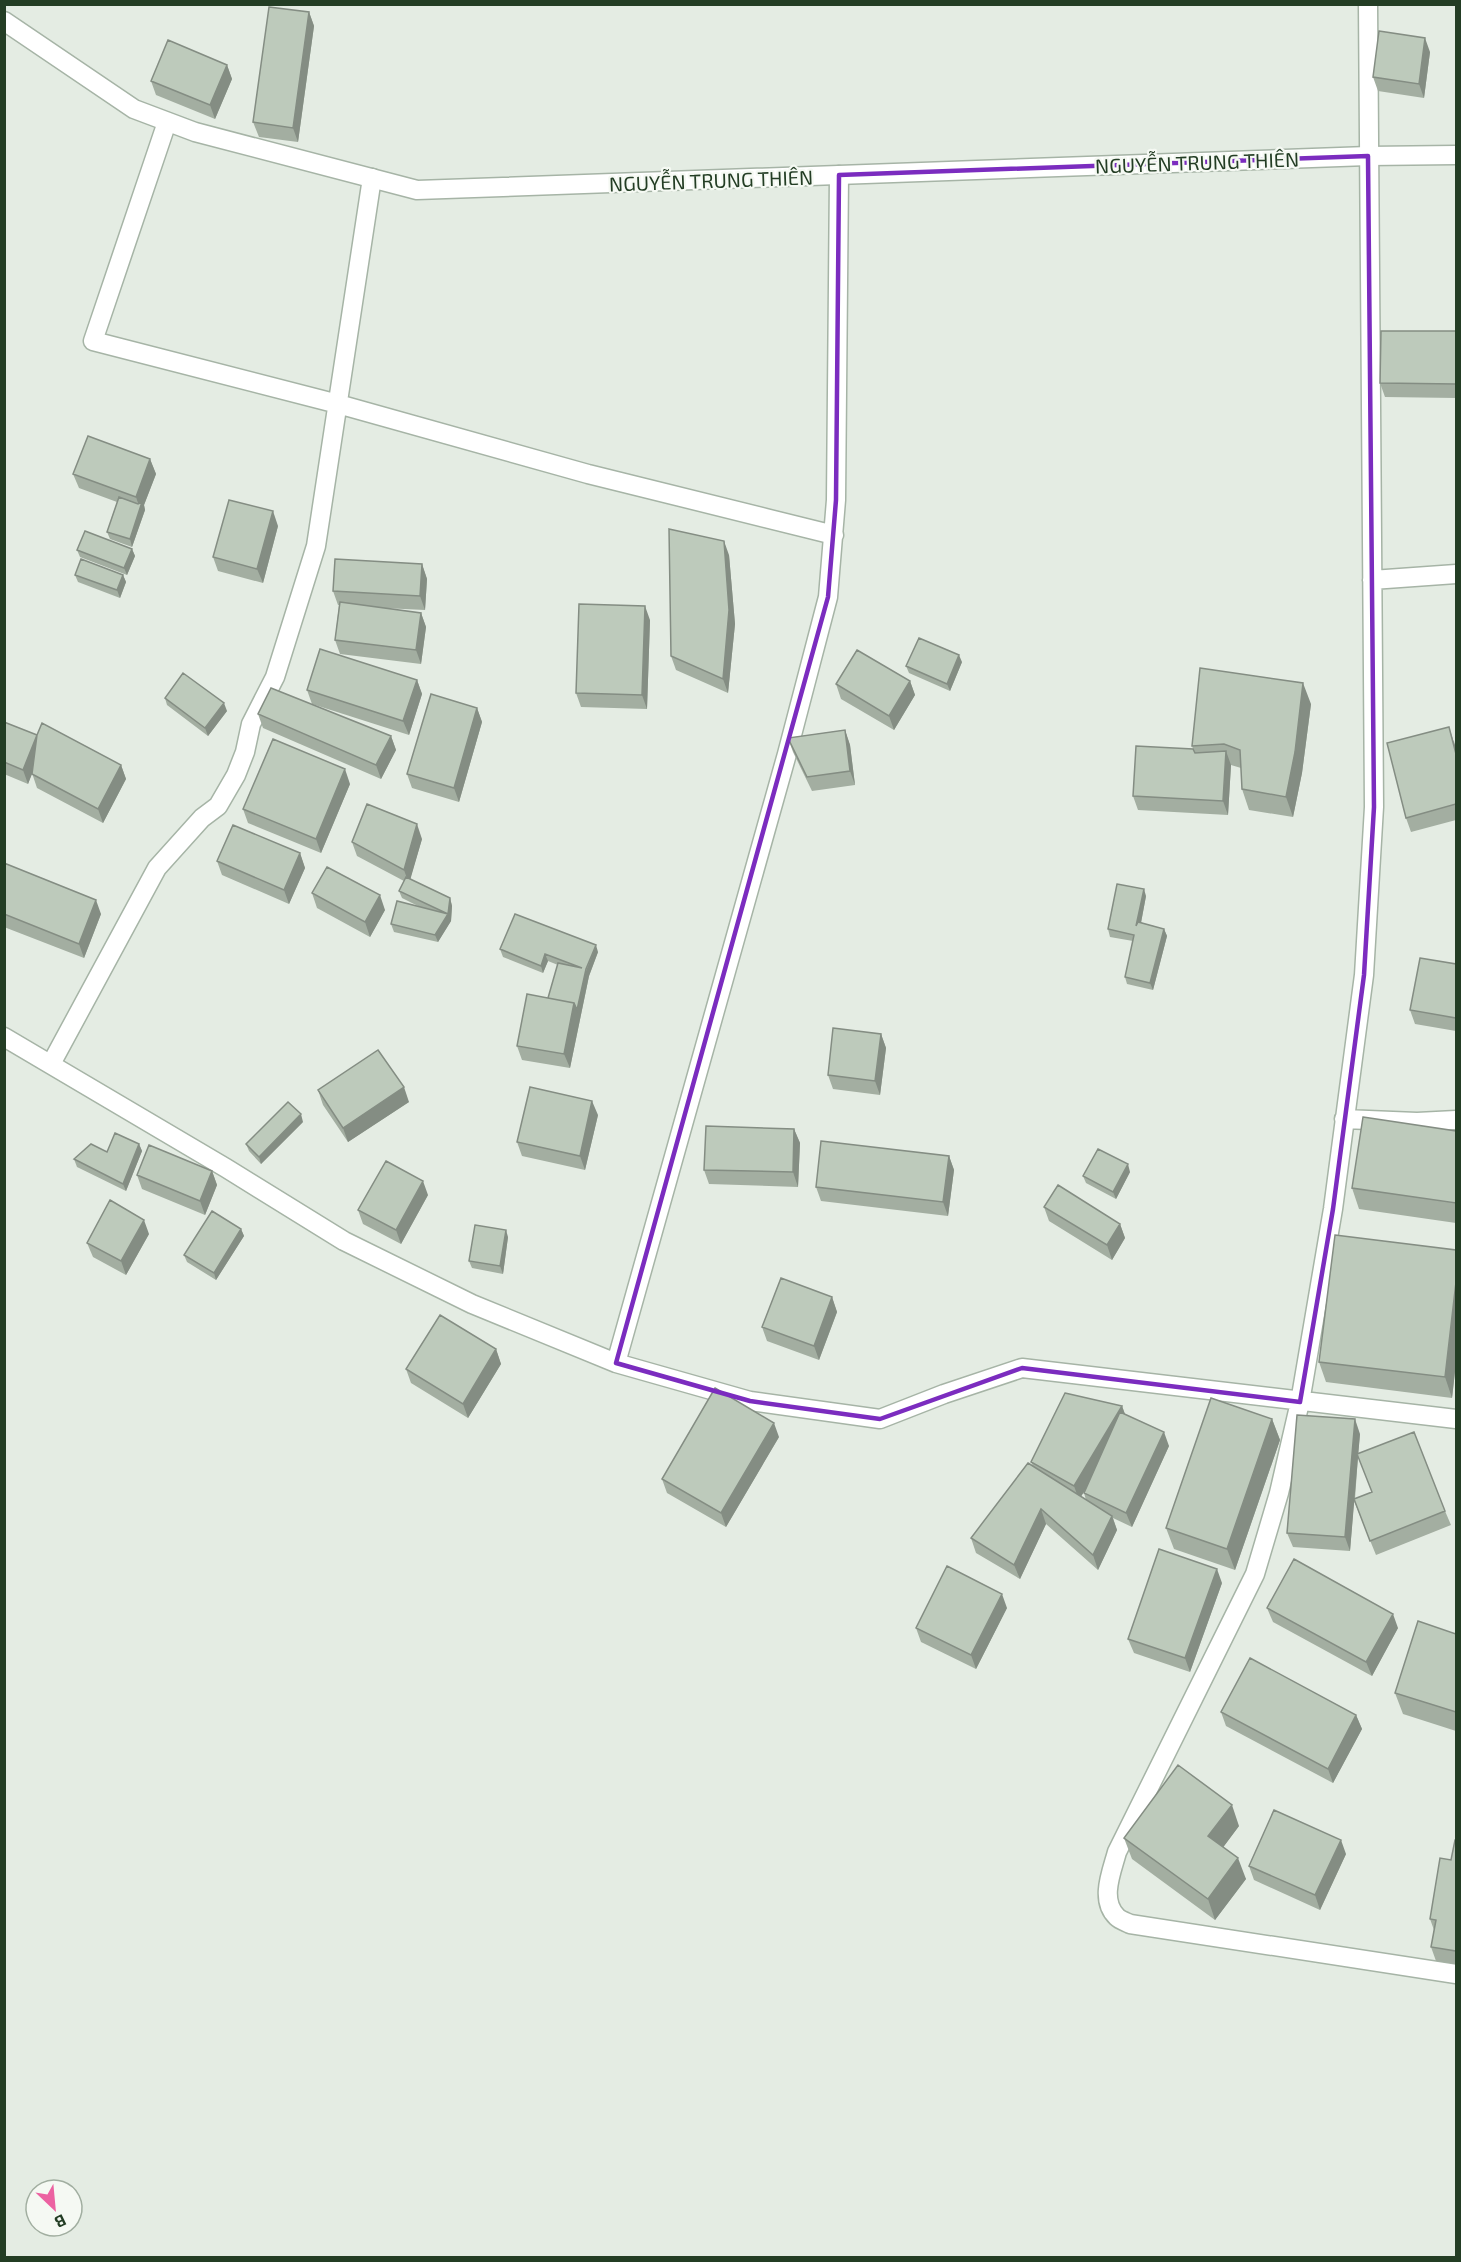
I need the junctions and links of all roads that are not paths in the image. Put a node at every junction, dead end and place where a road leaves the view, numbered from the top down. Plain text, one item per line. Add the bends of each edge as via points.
1 (1368, 4) edge
2 (4, 21) edge
3 (167, 122) junction
4 (1456, 155) edge
5 (1368, 156) junction
6 (839, 175) junction
7 (372, 178) junction
8 (338, 404) junction
9 (834, 535) junction
10 (1456, 574) edge
11 (1372, 580) junction
12 (4, 1037) edge
13 (51, 1064) junction
14 (1344, 1119) junction
15 (1456, 1120) edge
16 (616, 1363) junction
17 (1300, 1402) junction
18 (1456, 1419) edge
19 (1456, 1974) edge

1 - 5 street
2 - 3 street, NGUYỄN TRUNG THIÊN via 134,109
3 - 7 street, NGUYỄN TRUNG THIÊN
3 - 8 street via 93,341
4 - 5 street, NGUYỄN TRUNG THIÊN
5 - 6 street, NGUYỄN TRUNG THIÊN
5 - 11 street
6 - 7 street, NGUYỄN TRUNG THIÊN via 417,190
6 - 9 street
7 - 8 street
8 - 9 street via 588,474
8 - 13 street via 316,546 275,676 251,724 236,775 218,806 157,868
9 - 16 street via 828,597 793,732
10 - 11 street
11 - 14 street via 1374,807 1364,975
12 - 13 street
13 - 16 street via 344,1241 472,1304
14 - 15 street
14 - 17 street
16 - 17 street via 750,1401 880,1419 1022,1368
17 - 18 street
17 - 19 street via 1255,1574 1117,1851 1107,1889 1110,1905 1117,1917 1130,1924

